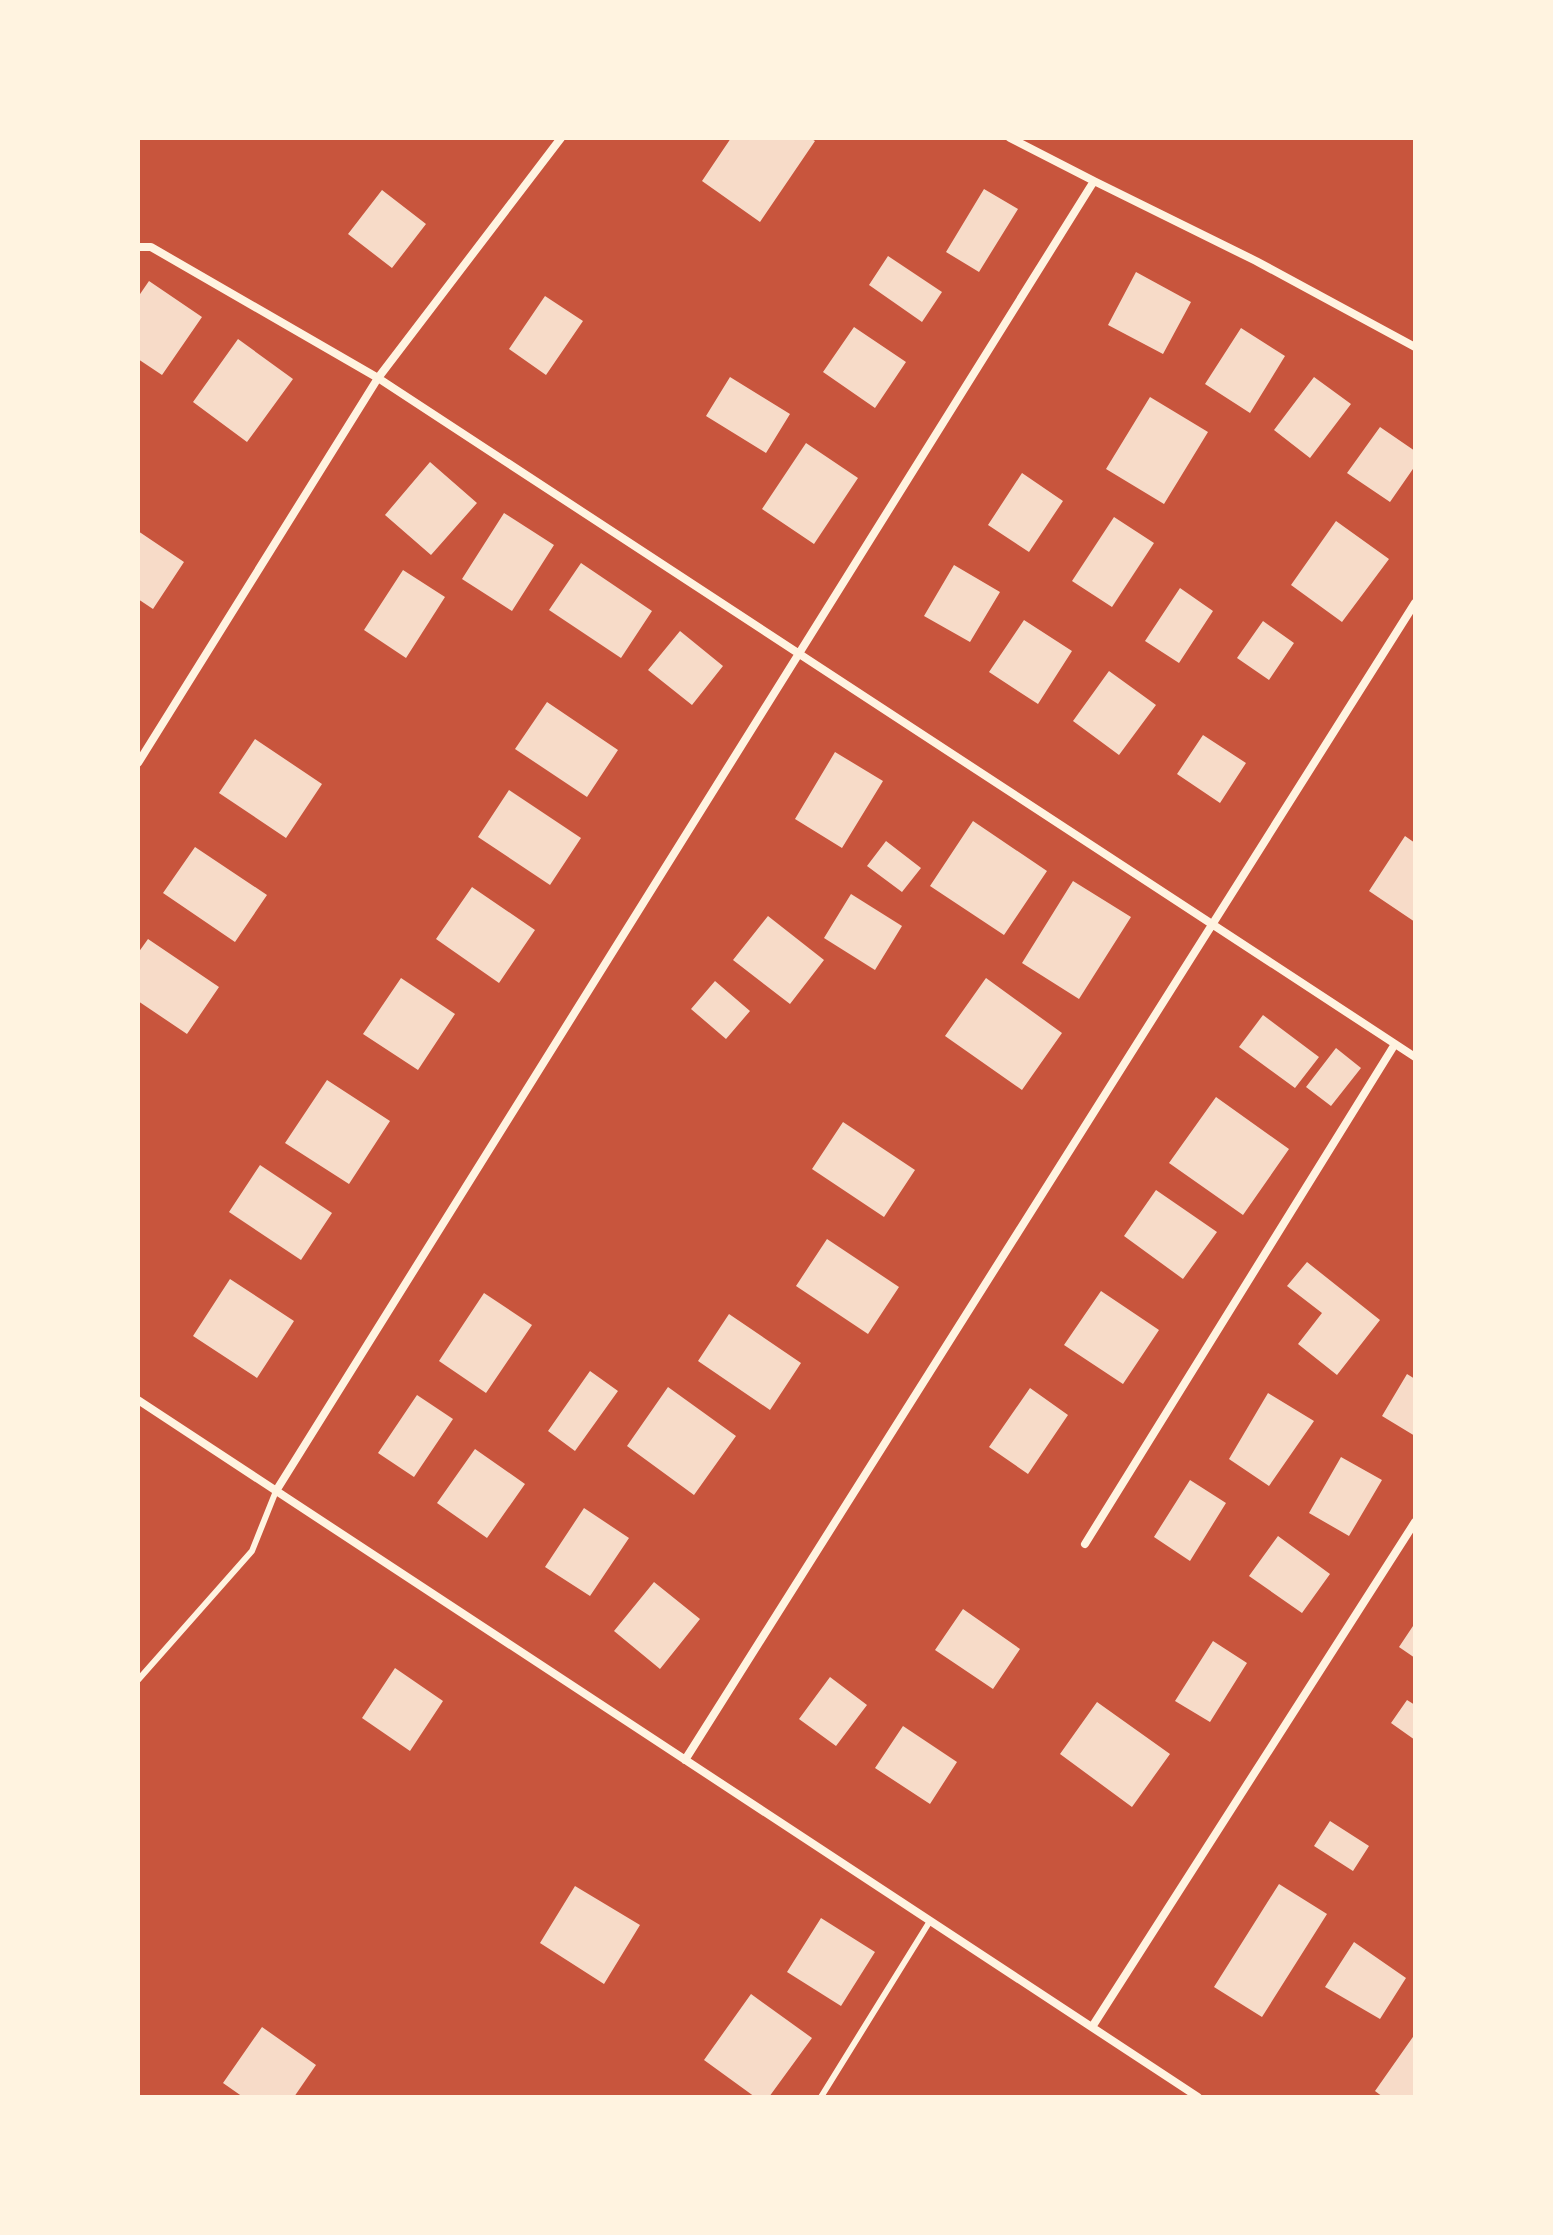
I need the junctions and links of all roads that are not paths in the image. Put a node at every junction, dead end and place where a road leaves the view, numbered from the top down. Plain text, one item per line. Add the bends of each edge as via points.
1 (561, 138) edge
2 (1010, 138) edge
3 (1094, 181) junction
4 (138, 247) edge
5 (1415, 347) edge
6 (378, 378) junction
7 (1415, 603) edge
8 (798, 653) junction
9 (138, 763) edge
10 (1213, 925) junction
11 (1395, 1044) junction
12 (1415, 1057) edge
13 (138, 1400) edge
14 (276, 1491) junction
15 (1415, 1522) edge
16 (1085, 1544) dead end
17 (138, 1680) edge
18 (685, 1760) junction
19 (930, 1921) junction
20 (1092, 2027) junction
21 (821, 2097) edge
22 (1198, 2097) edge

1 - 6 street
2 - 3 street
3 - 5 street
3 - 8 street
4 - 6 street via 151,247
6 - 8 street
6 - 9 street
7 - 10 street
8 - 10 street
8 - 14 street
10 - 11 street
10 - 18 street
11 - 12 street
11 - 16 street
13 - 14 street
14 - 17 lane via 252,1551
14 - 18 street
15 - 20 street
18 - 19 street
19 - 20 street
19 - 21 lane
20 - 22 street

